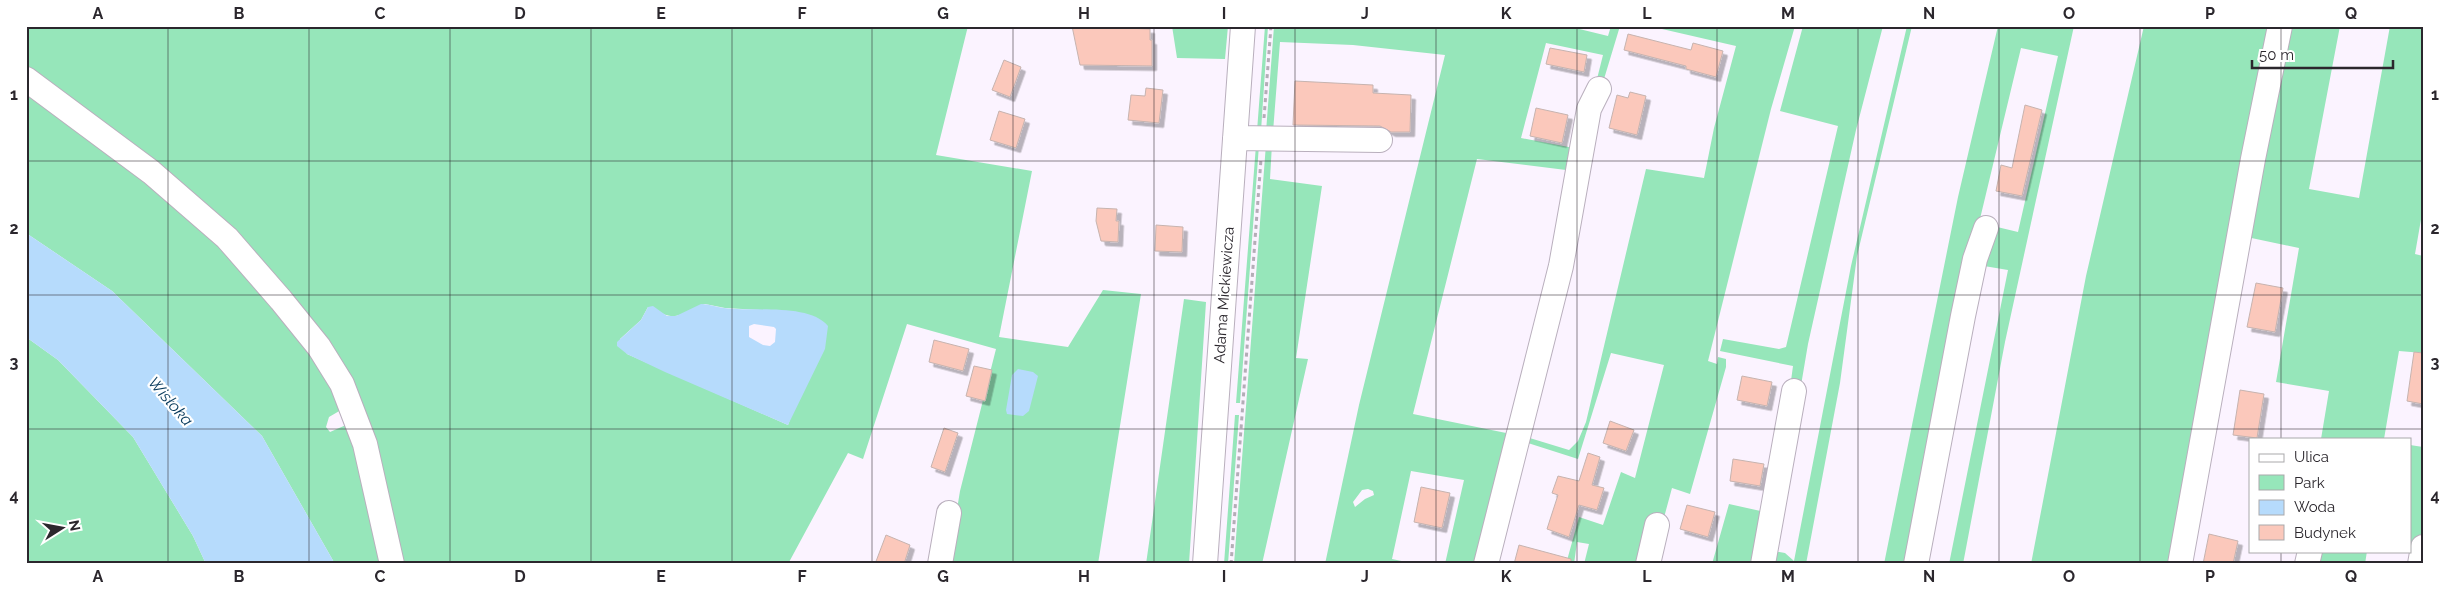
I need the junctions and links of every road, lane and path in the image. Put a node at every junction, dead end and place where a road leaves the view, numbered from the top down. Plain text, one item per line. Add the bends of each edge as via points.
1 (1243, 26) edge
2 (1270, 26) edge
3 (2280, 26) edge
4 (26, 79) edge
5 (1599, 89) dead end
6 (1235, 138) junction
7 (1262, 138) junction
8 (1380, 140) dead end
9 (1986, 228) dead end
10 (1794, 391) dead end
11 (949, 514) dead end
12 (1657, 526) dead end
13 (2423, 547) edge
14 (392, 564) edge
15 (940, 564) edge
16 (1205, 564) edge
17 (1231, 564) edge
18 (1486, 564) edge
19 (1648, 564) edge
20 (1763, 564) edge
21 (1916, 564) edge
22 (2180, 564) edge
23 (2420, 564) edge

1 - 6 street, Adama Mickiewicza
2 - 7 path
3 - 22 street
4 - 14 street via 151,172 226,238 318,347 342,384 365,444
5 - 18 street via 1590,109 1561,266
6 - 7 street
6 - 16 street, Adama Mickiewicza
7 - 8 street
7 - 17 path
9 - 21 street via 1975,258
10 - 20 street
11 - 15 street
12 - 19 street
13 - 23 street

